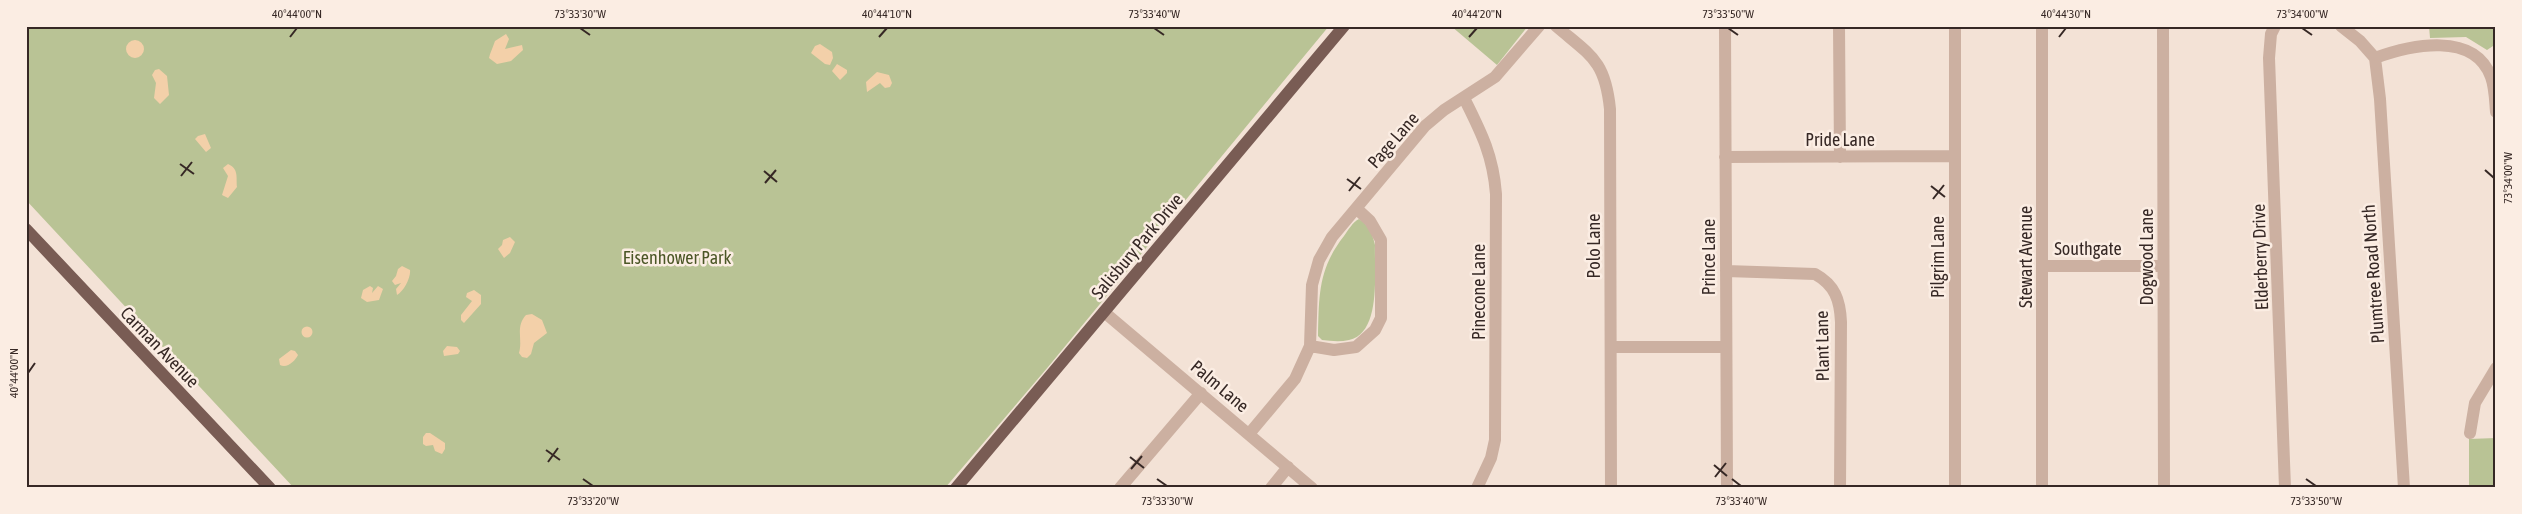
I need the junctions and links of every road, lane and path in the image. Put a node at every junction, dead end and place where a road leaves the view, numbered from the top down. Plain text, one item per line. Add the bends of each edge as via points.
1 (1344, 26) edge
2 (1539, 26) edge
3 (1556, 26) edge
4 (1725, 26) edge
5 (1840, 26) edge
6 (1955, 26) edge
7 (2042, 26) edge
8 (2163, 26) edge
9 (2275, 26) edge
10 (2341, 26) edge
11 (2375, 58) junction
12 (1464, 98) junction
13 (2496, 112) edge
14 (1954, 156) junction
15 (1725, 157) junction
16 (1840, 157) junction
17 (1357, 209) junction
18 (26, 229) edge
19 (2042, 266) junction
20 (2163, 266) junction
21 (1726, 272) junction
22 (1104, 312) junction
23 (1310, 346) junction
24 (1611, 346) junction
25 (1725, 347) junction
26 (2496, 368) edge
27 (1201, 393) junction
28 (2470, 433) dead end
29 (1249, 434) junction
30 (1288, 467) junction
31 (270, 488) edge
32 (956, 488) edge
33 (1120, 488) edge
34 (1271, 488) edge
35 (1312, 488) edge
36 (1477, 488) edge
37 (1611, 488) edge
38 (1727, 488) edge
39 (1840, 488) edge
40 (1955, 488) edge
41 (2042, 488) edge
42 (2164, 488) edge
43 (2285, 488) edge
44 (2404, 488) edge

1 - 22 main road, Salisbury Park Drive
2 - 12 street, Page Lane via 1495,77
3 - 24 street, Polo Lane via 1600,65 1608,84
4 - 15 street, Prince Lane
5 - 16 street
6 - 14 street, Pilgrim Lane
7 - 19 street, Stewart Avenue
8 - 20 street, Dogwood Lane
9 - 43 street, Elderberry Drive via 2269,58
10 - 11 street
11 - 13 street via 2400,48 2436,46 2464,49 2484,64 2492,78
11 - 44 street, Plumtree Road North
12 - 17 street, Page Lane via 1425,126
12 - 36 street, Pinecone Lane via 1486,142 1496,194 1495,440 1491,458
14 - 16 street, Pride Lane
14 - 40 street, Pilgrim Lane
15 - 16 street, Pride Lane
15 - 21 street, Prince Lane
17 - 23 street, Page Lane via 1332,237 1319,260 1312,285
17 - 23 street via 1374,225 1382,240 1381,318 1375,330 1356,347 1334,350
18 - 31 main road, Carman Avenue
19 - 20 street, Southgate
19 - 41 street, Stewart Avenue
20 - 42 street, Dogwood Lane
21 - 25 street, Prince Lane
21 - 39 street, Plant Lane via 1815,274 1828,281 1837,296 1840,322
22 - 27 street, Palm Lane
22 - 32 main road, Salisbury Park Drive
23 - 29 street, Page Lane via 1295,379
24 - 25 street
24 - 37 street, Polo Lane
25 - 38 street, Prince Lane
26 - 28 street via 2475,403
27 - 29 street, Palm Lane
27 - 33 street
29 - 30 street, Palm Lane
30 - 34 street
30 - 35 street, Palm Lane

